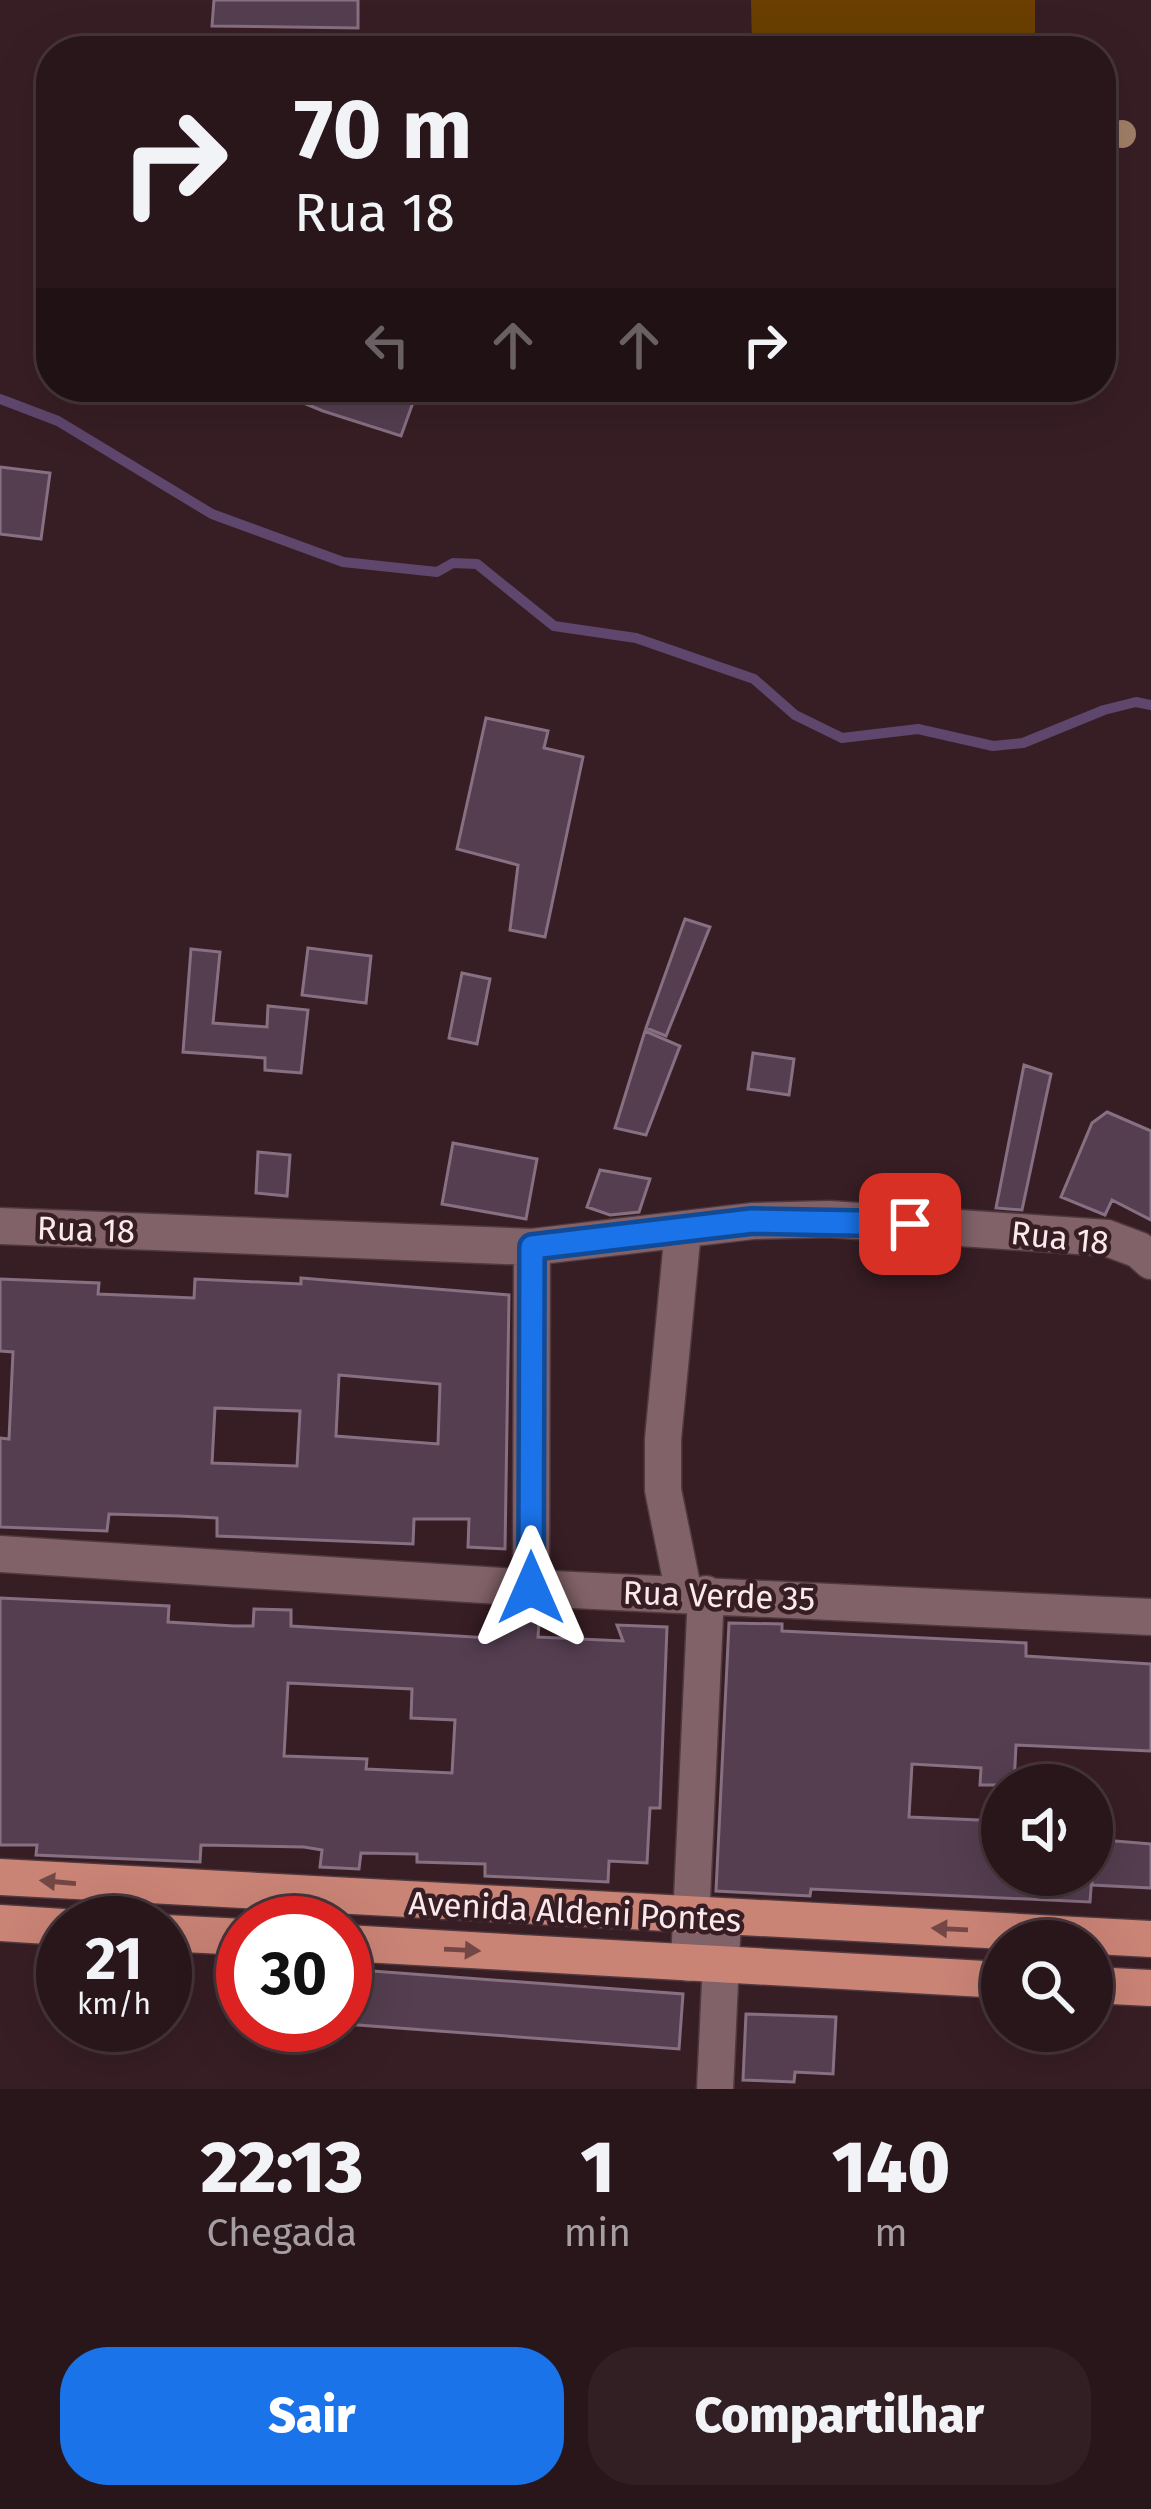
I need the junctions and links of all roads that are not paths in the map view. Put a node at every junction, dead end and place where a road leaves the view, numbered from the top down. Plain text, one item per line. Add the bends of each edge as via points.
1 (0, 1226) edge
2 (683, 1230) junction
3 (532, 1247) junction
4 (1151, 1261) edge
5 (0, 1554) edge
6 (531, 1588) junction
7 (695, 1594) junction
8 (1151, 1617) edge
9 (0, 1877) edge
10 (707, 1918) junction
11 (0, 1923) edge
12 (36, 1925) edge
13 (1151, 1939) edge
14 (372, 1945) edge
15 (704, 1964) junction
16 (981, 1979) edge
17 (1113, 1986) edge
18 (1151, 1988) edge
19 (715, 2089) edge

1 - 3 street, Rua 18
2 - 3 street, Rua 18
2 - 4 street, Rua 18 via 830,1219 1107,1238
2 - 7 street via 663,1490
3 - 6 street
5 - 6 street, Rua Verde 35
6 - 7 street, Rua Verde 35
7 - 8 street, Rua Verde 35
7 - 10 street
10 -> 9 main road, Avenida Aldeni Pontes
13 -> 10 main road, Avenida Aldeni Pontes
10 - 15 street
11 - 12 main road
14 -> 15 main road, Avenida Aldeni Pontes
15 - 16 main road, Avenida Aldeni Pontes
15 - 19 street
17 - 18 main road

